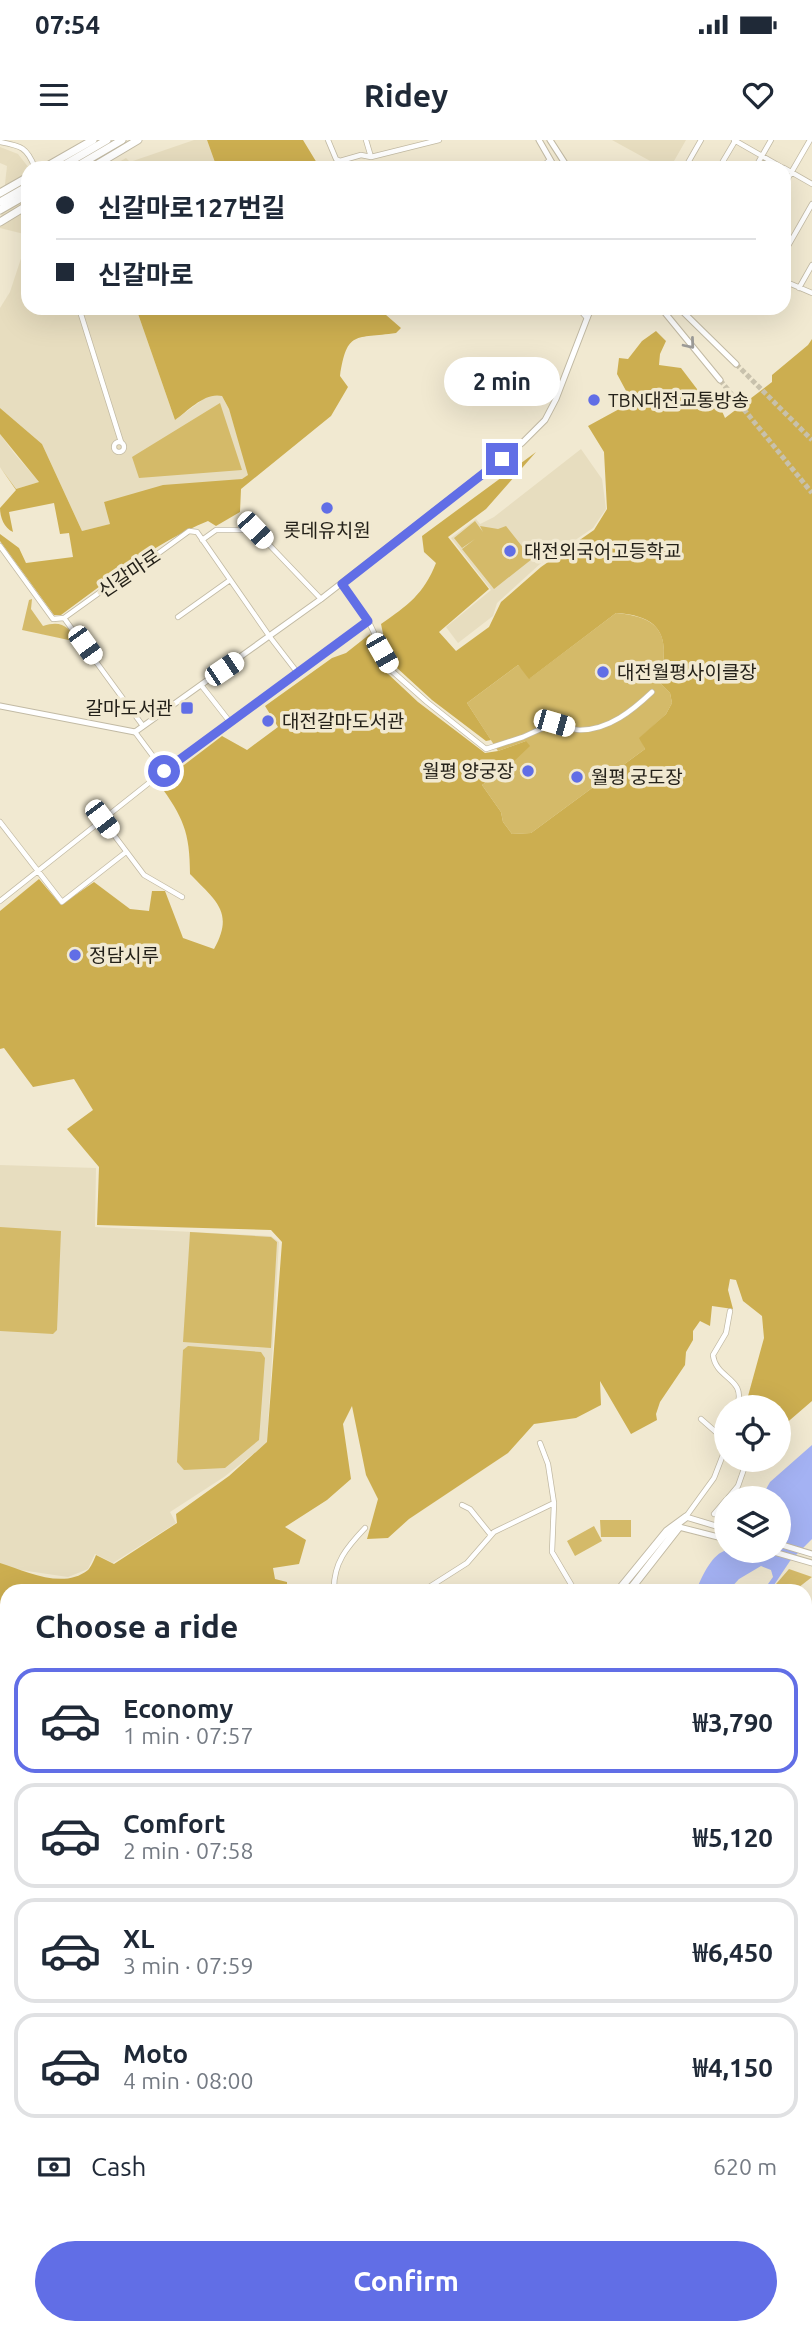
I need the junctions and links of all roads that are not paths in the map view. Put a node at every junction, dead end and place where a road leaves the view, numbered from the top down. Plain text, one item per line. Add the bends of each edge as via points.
1 (93, 140) edge
2 (107, 140) edge
3 (122, 140) edge
4 (328, 140) edge
5 (366, 140) edge
6 (439, 140) edge
7 (539, 140) edge
8 (550, 140) edge
9 (701, 140) edge
10 (735, 140) edge
11 (771, 140) edge
12 (810, 140) edge
13 (136, 141) edge
14 (427, 141) edge
15 (0, 142) edge
16 (762, 156) junction
17 (371, 157) junction
18 (550, 160) edge
19 (32, 161) edge
20 (56, 161) edge
21 (71, 161) edge
22 (86, 161) edge
23 (103, 161) edge
24 (564, 161) edge
25 (689, 161) edge
26 (723, 161) edge
27 (759, 161) edge
28 (771, 161) edge
29 (791, 172) joint
30 (21, 181) edge
31 (812, 184) edge
32 (21, 190) edge
33 (0, 193) edge
34 (21, 198) edge
35 (0, 202) edge
36 (812, 204) edge
37 (0, 210) edge
38 (21, 210) edge
39 (0, 222) edge
40 (791, 241) edge
41 (812, 265) edge
42 (791, 284) edge
43 (799, 288) junction
44 (812, 293) edge
45 (81, 315) edge
46 (584, 315) edge
47 (588, 315) edge
48 (667, 315) edge
49 (686, 315) edge
50 (587, 318) junction
51 (736, 364) tunnel mouth
52 (720, 380) tunnel mouth
53 (121, 442) dead end
54 (202, 540) junction
55 (0, 546) edge
56 (230, 580) junction
57 (342, 584) junction
58 (321, 599) junction
59 (178, 617) dead end
60 (64, 618) junction
61 (368, 621) junction
62 (270, 637) junction
63 (297, 672) junction
64 (201, 685) junction
65 (652, 692) dead end
66 (0, 706) edge
67 (230, 722) junction
68 (143, 726) junction
69 (135, 732) junction
70 (164, 771) junction
71 (102, 819) junction
72 (0, 822) edge
73 (126, 852) junction
74 (38, 872) junction
75 (182, 897) dead end
76 (1, 899) edge
77 (730, 1311) dead end
78 (740, 1395) edge
79 (701, 1419) dead end
80 (714, 1430) edge
81 (540, 1443) dead end
82 (716, 1472) edge
83 (554, 1503) junction
84 (462, 1505) dead end
85 (686, 1517) junction
86 (714, 1525) edge
87 (679, 1527) junction
88 (365, 1528) dead end
89 (491, 1535) junction
90 (714, 1536) edge
91 (791, 1548) edge
92 (812, 1554) edge
93 (791, 1557) edge
94 (812, 1563) edge
95 (334, 1584) edge
96 (434, 1584) edge
97 (571, 1584) edge
98 (624, 1584) edge
99 (634, 1584) edge

1 - 20 main road
2 - 21 main road
3 - 22 main road
4 - 17 street via 340,161
5 - 17 street
6 - 14 street
7 - 18 street
8 - 24 street
9 - 25 street
10 - 16 street
10 - 26 street
11 - 16 street
12 - 29 street
13 - 23 main road
14 - 17 street
15 - 19 street via 27,151
16 - 27 street
16 - 28 street
29 - 31 street
30 - 33 main road
32 - 35 main road
34 - 37 main road
36 - 40 street
38 - 39 main road
41 - 43 street
42 - 43 street
43 - 44 street
45 - 53 street
46 - 50 street
47 - 50 street
48 -> 52 street
49 - 51 street
50 - 57 street via 545,419 522,443
54 - 56 street
54 - 58 street, 신갈마로 via 216,530 255,530
54 - 60 street, 신갈마로 via 190,531
55 - 60 street, 신갈마로 via 53,619
56 - 59 street
56 - 62 street
57 - 58 street
57 - 61 street
58 - 62 street
60 - 68 street
61 - 63 street
61 - 65 street via 392,671 486,749 554,723 579,730 595,728 620,718
62 - 63 street
62 - 64 street
63 - 67 street
64 - 67 street
64 - 68 street
66 - 69 street
67 - 70 street
68 - 69 street
69 - 70 street
70 - 71 street
71 - 73 street
71 - 74 street
72 - 74 street
73 - 74 street via 62,902
73 - 75 street via 144,875
74 - 76 street
77 - 78 street via 726,1333 713,1355 717,1368 735,1383
79 - 80 street
81 - 83 street
82 - 85 street
83 - 89 street
83 - 97 street via 552,1552
84 - 89 street
85 - 86 street
85 - 87 street
85 - 98 main road via 667,1531
87 - 90 street
87 - 99 main road
88 - 95 street via 342,1553
89 - 96 street via 467,1563
91 - 92 street
93 - 94 street

